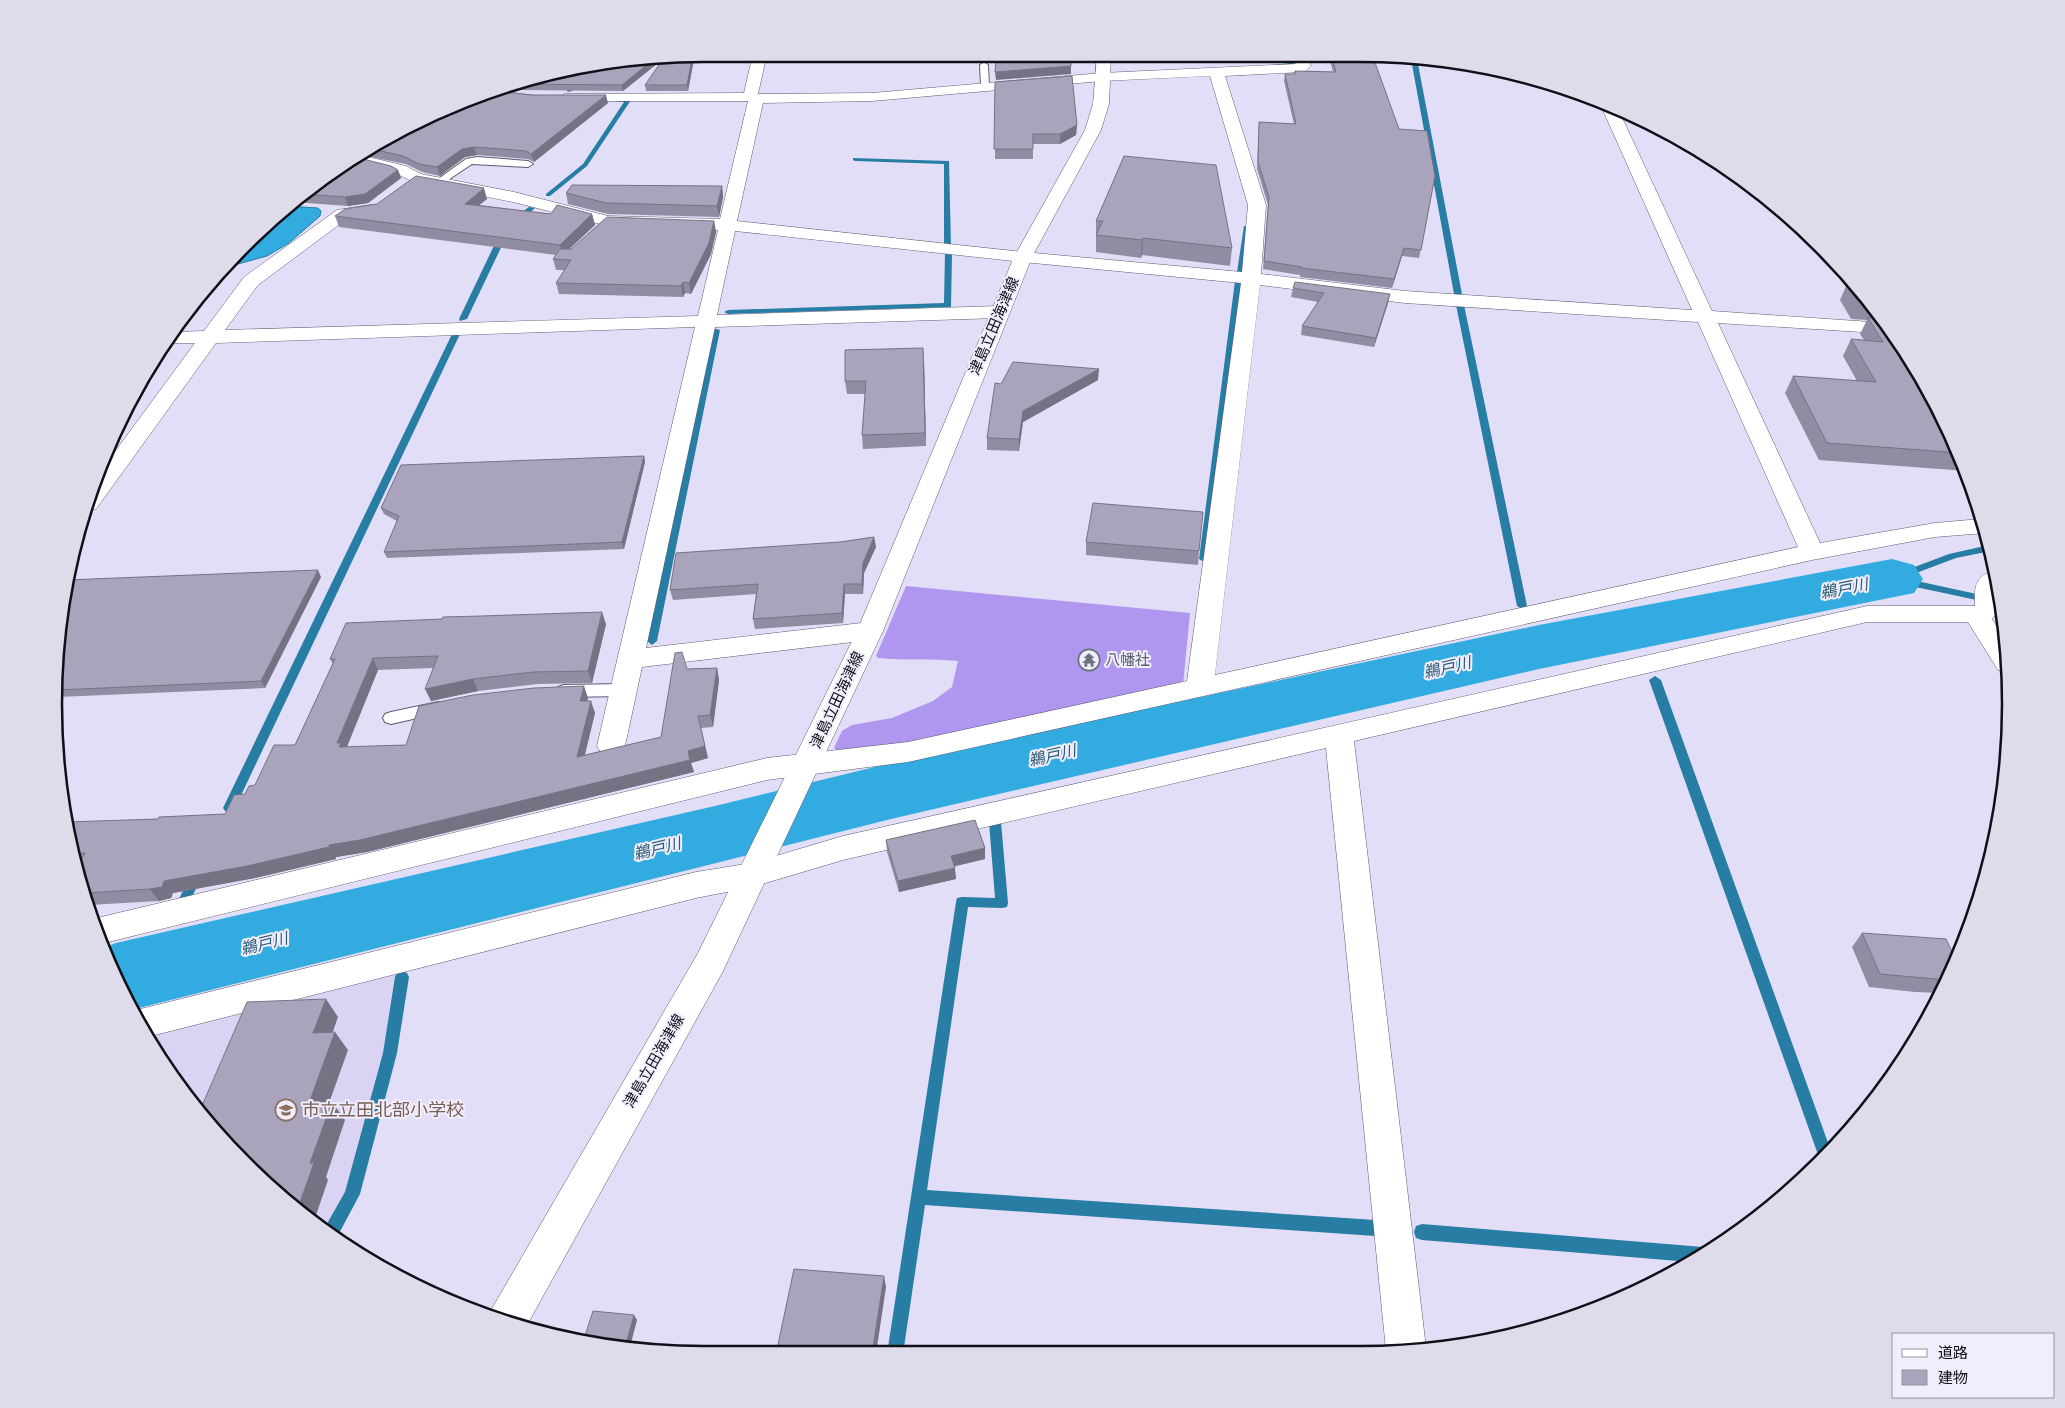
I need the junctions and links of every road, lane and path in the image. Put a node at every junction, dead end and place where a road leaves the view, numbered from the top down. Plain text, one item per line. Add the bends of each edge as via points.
1 (758, 62) edge
2 (1103, 62) edge
3 (1302, 62) edge
4 (984, 65) dead end
5 (1216, 71) junction
6 (1102, 77) junction
7 (985, 86) junction
8 (552, 97) edge
9 (753, 98) junction
10 (1613, 114) edge
11 (363, 161) edge
12 (528, 164) edge
13 (439, 182) junction
14 (402, 188) junction
15 (608, 221) junction
16 (728, 225) junction
17 (595, 233) edge
18 (1023, 257) junction
19 (1251, 278) junction
20 (999, 312) junction
21 (1705, 316) junction
22 (706, 320) junction
23 (1881, 328) edge
24 (211, 337) junction
25 (178, 338) edge
26 (101, 486) edge
27 (1977, 526) edge
28 (1812, 552) junction
29 (1987, 596) edge
30 (870, 631) junction
31 (1998, 635) edge
32 (630, 660) junction
33 (1200, 688) junction
34 (624, 690) junction
35 (548, 692) edge
36 (449, 706) edge
37 (391, 718) dead end
38 (1339, 735) junction
39 (611, 746) dead end
40 (804, 769) junction
41 (752, 875) junction
42 (104, 929) edge
43 (146, 1022) edge
44 (510, 1315) edge
45 (1405, 1344) edge

1 - 9 street
2 - 6 street, 津島立田海津線
3 - 5 street via 1301,68
4 - 7 lane
5 - 6 street
5 - 19 street via 1257,205
6 - 7 street
6 - 18 street, 津島立田海津線 via 1101,104 1093,130
7 - 9 street via 872,97
8 - 9 street
9 - 16 street
10 - 21 street
11 - 14 street via 400,169
12 - 13 lane via 469,161
13 - 14 street
13 - 15 street via 514,196
14 - 24 street via 374,209 343,214 261,273 251,281
15 - 16 street
15 - 17 lane
16 - 18 street
16 - 22 street
18 - 19 street
18 - 20 street, 津島立田海津線
19 - 21 street via 1405,297
19 - 33 street
20 - 22 street
20 - 30 street, 津島立田海津線
21 - 23 street
21 - 28 street
22 - 24 street
22 - 32 street
24 - 25 street
24 - 26 street
27 - 28 street via 1935,530
28 - 33 street
29 - 31 street
29 - 38 street via 1867,614
30 - 32 street
30 - 40 street, 津島立田海津線
32 - 34 street
33 - 40 street via 908,752
34 - 35 lane
34 - 39 street
36 - 37 lane
38 - 41 street via 843,848
38 - 45 street
40 - 41 street, 津島立田海津線
40 - 42 street via 766,769
41 - 43 street via 696,885
41 - 44 street, 津島立田海津線 via 710,963

